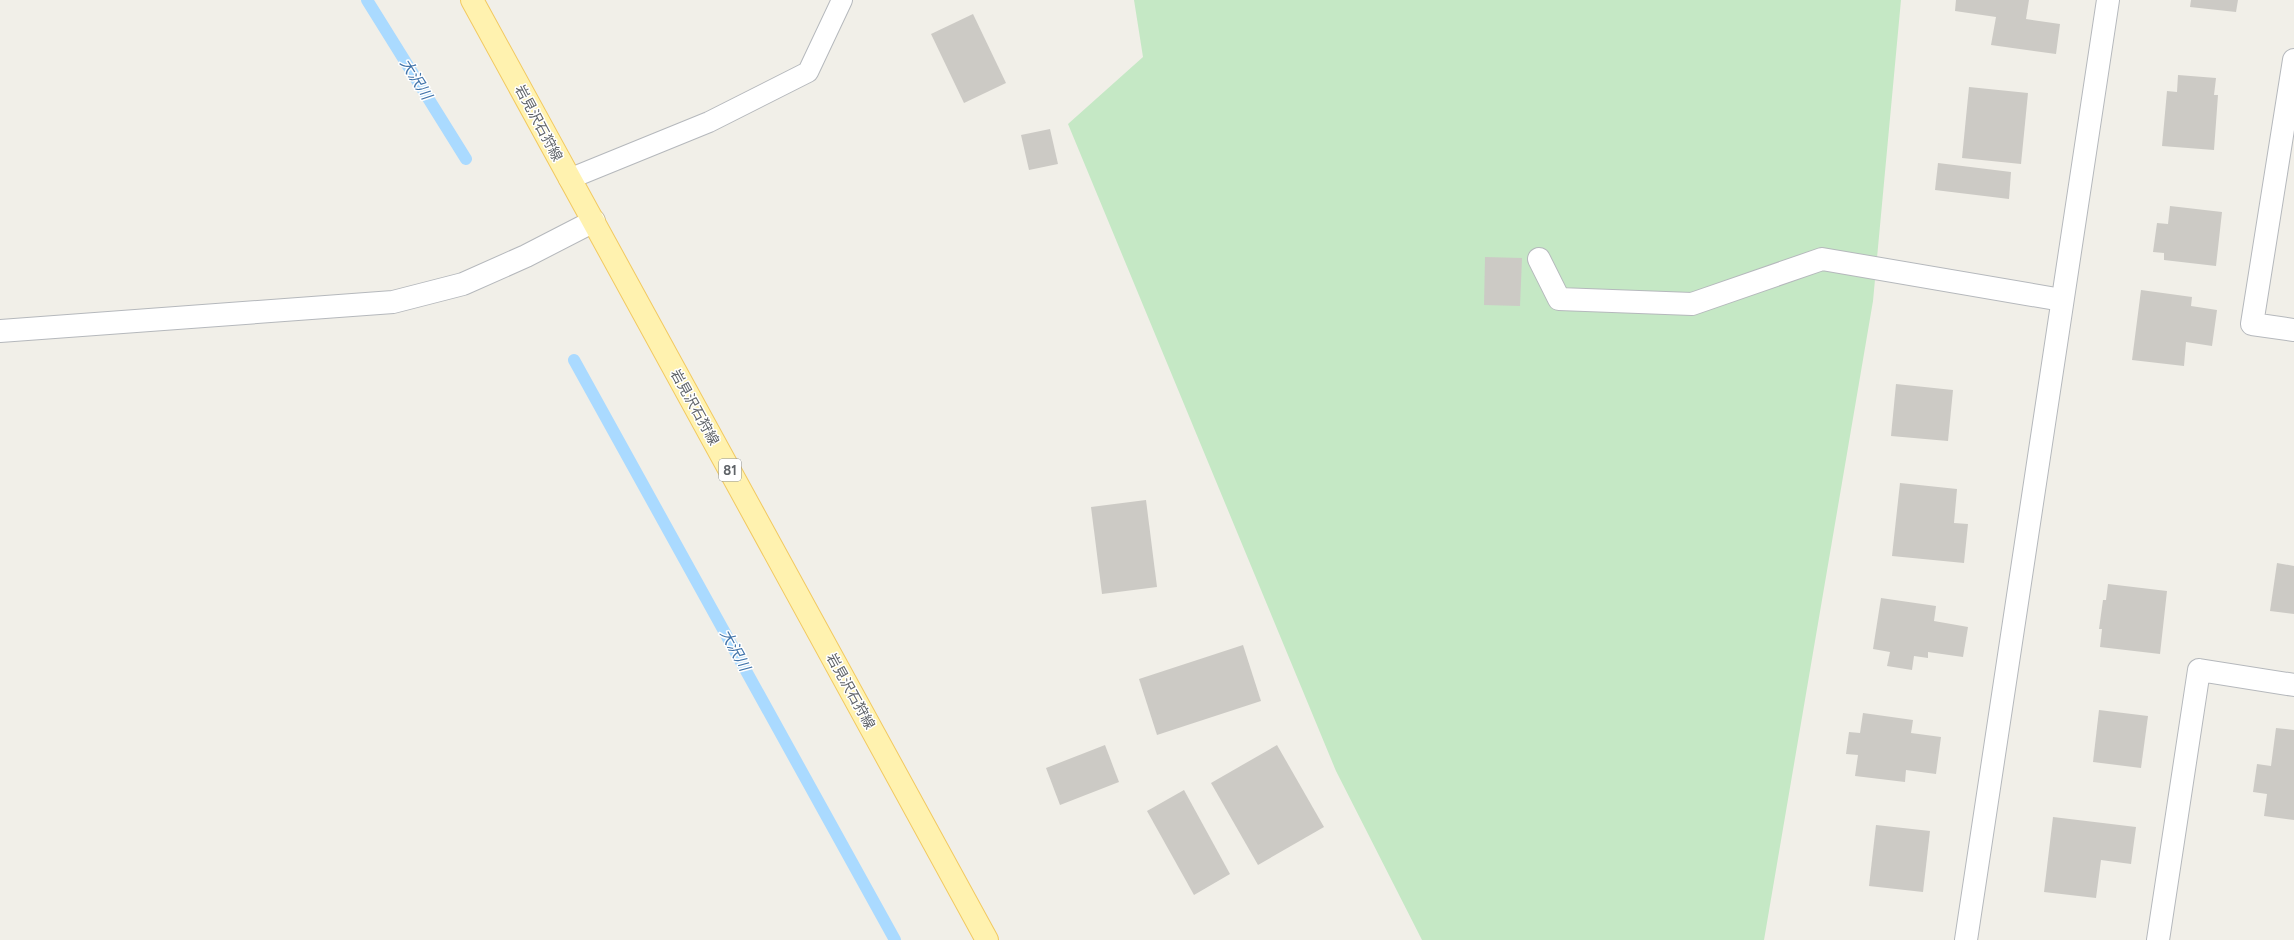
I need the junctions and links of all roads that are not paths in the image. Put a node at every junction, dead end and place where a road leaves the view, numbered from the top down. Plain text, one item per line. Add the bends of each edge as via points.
1 (472, 0) edge
2 (842, 0) edge
3 (2108, 0) edge
4 (2294, 60) edge
5 (569, 178) junction
6 (594, 221) junction
7 (1539, 259) dead end
8 (2062, 300) junction
9 (2294, 330) edge
10 (0, 331) edge
11 (2294, 685) edge
12 (987, 940) edge
13 (1966, 940) edge
14 (2158, 940) edge

1 - 5 main road, 岩見沢石狩線 / 81
2 - 5 lane via 808,72 709,122
3 - 8 street
4 - 9 street via 2252,324
5 - 6 main road, 岩見沢石狩線 / 81
6 - 10 street via 526,256 463,284 393,302
6 - 12 main road, 岩見沢石狩線 / 81
7 - 8 street via 1559,299 1692,304 1822,259
8 - 13 street
11 - 14 street via 2199,670

